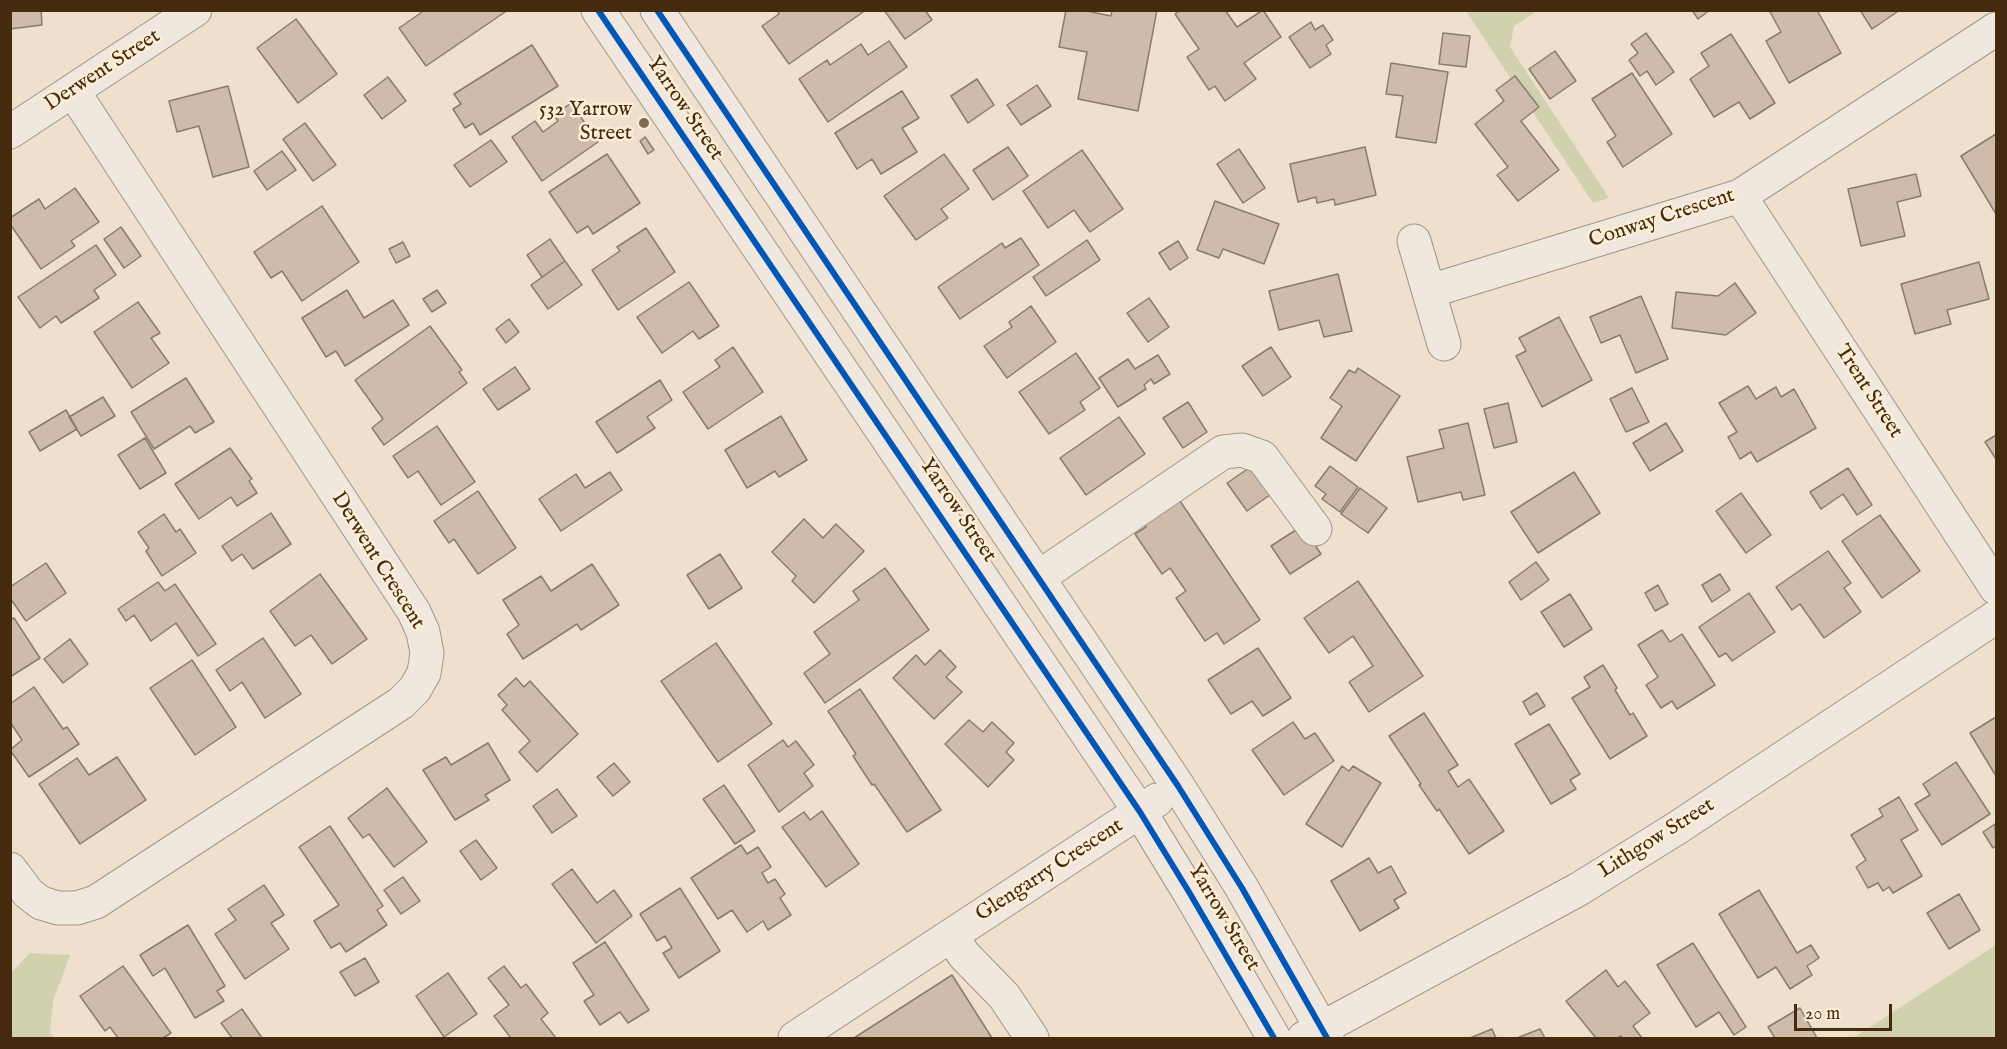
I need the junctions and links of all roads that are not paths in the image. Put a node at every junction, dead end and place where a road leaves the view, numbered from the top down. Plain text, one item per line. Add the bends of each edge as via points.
1 (195, 10) edge
2 (657, 10) edge
3 (610, 15) edge
4 (1989, 24) edge
5 (73, 91) junction
6 (10, 132) edge
7 (1740, 196) junction
8 (1414, 241) dead end
9 (1430, 291) junction
10 (1444, 344) dead end
11 (1315, 529) dead end
12 (1039, 577) junction
13 (1996, 588) edge
14 (1996, 617) edge
15 (1178, 786) junction
16 (1140, 812) junction
17 (10, 869) edge
18 (951, 936) junction
19 (1318, 1035) edge
20 (795, 1038) edge
21 (1032, 1038) edge
22 (1274, 1038) edge

1 - 5 street, Derwent Street
2 - 12 street, Yarrow Street
3 - 16 street, Yarrow Street
4 - 7 street, Conway Crescent
5 - 6 street, Derwent Street
5 - 17 street, Derwent Crescent via 414,612 427,653 424,673 401,703 96,902 77,908 41,903
7 - 9 street, Conway Crescent
7 - 13 street, Trent Street
8 - 9 street
9 - 10 street
11 - 12 street via 1262,457 1242,450 1223,452
12 - 15 street, Yarrow Street
14 - 19 street, Lithgow Street via 1588,883
15 - 16 street, Glengarry Crescent
15 - 19 street, Yarrow Street via 1242,888
16 - 18 street, Glengarry Crescent
16 - 22 street, Yarrow Street
18 - 20 street, Glengarry Crescent
18 - 21 street via 1004,996

